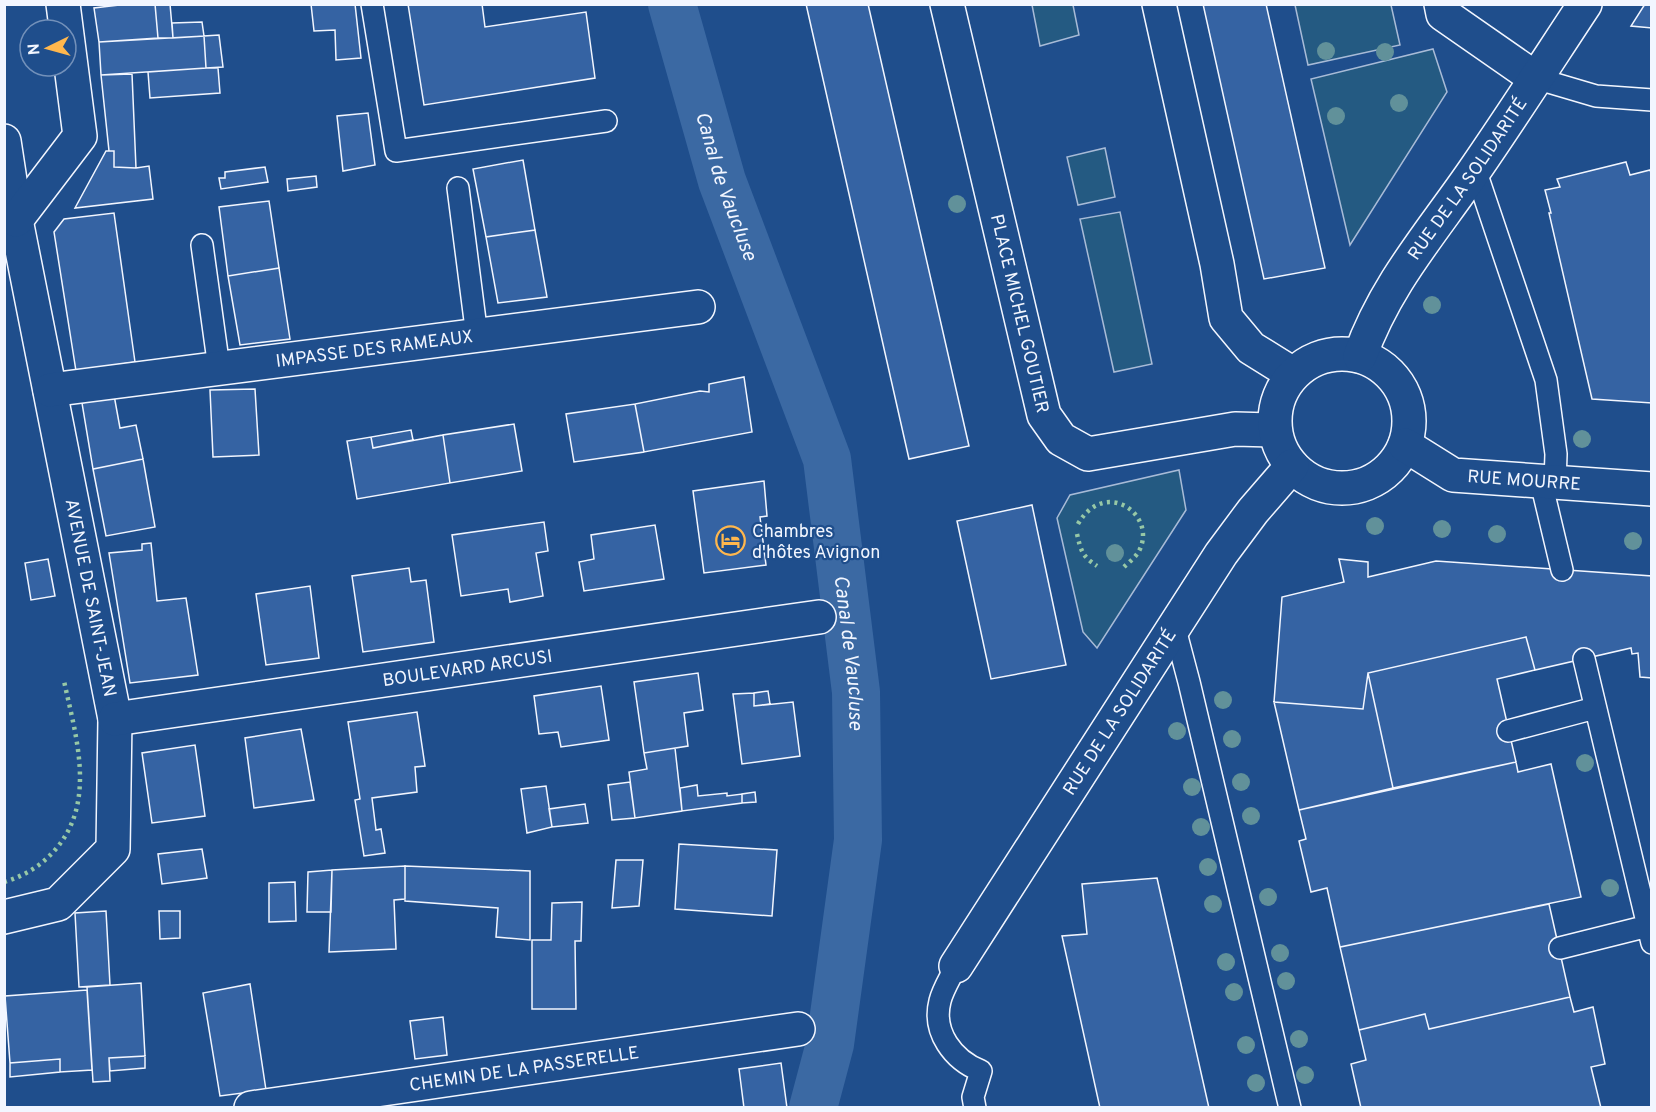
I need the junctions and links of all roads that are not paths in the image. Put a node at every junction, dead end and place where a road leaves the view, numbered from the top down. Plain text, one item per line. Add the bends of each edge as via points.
1 (63, 4) edge
2 (372, 4) edge
3 (946, 4) edge
4 (1159, 4) edge
5 (1441, 4) edge
6 (1585, 4) edge
7 (1536, 78) junction
8 (1652, 100) edge
9 (606, 121) dead end
10 (4, 141) edge
11 (1475, 169) junction
12 (458, 188) dead end
13 (16, 220) junction
14 (202, 245) dead end
15 (698, 307) dead end
16 (477, 336) junction
17 (1360, 356) junction
18 (219, 368) junction
19 (1293, 374) junction
20 (50, 390) junction
21 (1275, 430) junction
22 (1405, 445) junction
23 (1292, 466) junction
24 (1548, 482) junction
25 (1652, 489) edge
26 (1562, 570) dead end
27 (819, 618) dead end
28 (1175, 629) junction
29 (1584, 659) dead end
30 (1595, 708) junction
31 (115, 719) junction
32 (1508, 731) dead end
33 (4, 916) edge
34 (1650, 935) edge
35 (1560, 948) dead end
36 (956, 966) joint
37 (798, 1029) dead end
38 (972, 1104) edge
39 (251, 1107) edge
40 (1290, 1107) edge

1 - 13 street via 80,136
2 - 9 lane via 396,151
3 - 21 street, PLACE MICHEL GOUTIER via 1044,415 1061,439 1088,454 1234,429
4 - 19 street via 1215,252 1226,318 1251,348
5 - 7 street via 1443,14
6 - 7 street, RUE DE LA SOLIDARITÉ
7 - 8 lane via 1596,96
7 - 11 street, RUE DE LA SOLIDARITÉ
10 - 13 street, AVENUE DE SAINT-JEAN
11 - 17 street, RUE DE LA SOLIDARITÉ via 1391,287
11 - 24 lane via 1546,380 1556,454
12 - 16 lane
13 - 20 street, AVENUE DE SAINT-JEAN
14 - 18 lane
15 - 16 street, IMPASSE DES RAMEAUX
16 - 18 street, IMPASSE DES RAMEAUX
17 - 19 street via 1324,356
17 - 22 street via 1381,366 1397,381 1410,423
18 - 20 street, IMPASSE DES RAMEAUX
19 - 21 street via 1281,391 1275,410
20 - 31 street, AVENUE DE SAINT-JEAN
21 - 23 street
22 - 23 street via 1395,463 1381,476 1345,489 1325,487
22 - 24 street, RUE MOURRE via 1453,476
23 - 28 street, RUE DE LA SOLIDARITÉ via 1221,554
24 - 25 street, RUE MOURRE
24 - 26 lane
27 - 31 street, BOULEVARD ARCUSI
28 - 36 street, RUE DE LA SOLIDARITÉ
28 - 40 lane
29 - 30 lane
30 - 32 lane
30 - 34 lane
31 - 33 street, AVENUE DE SAINT-JEAN via 113,849 58,904
34 - 35 lane
36 - 38 lane via 940,1000 938,1018 942,1036 954,1054 981,1071
37 - 39 street, CHEMIN DE LA PASSERELLE

